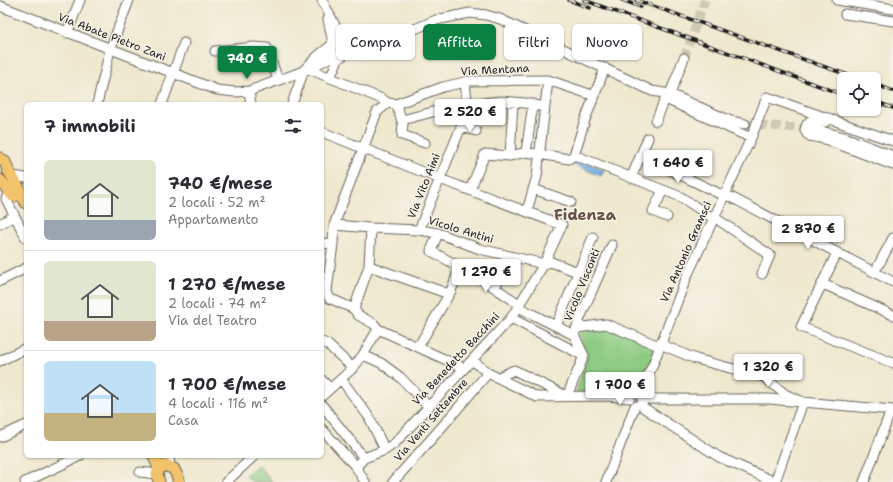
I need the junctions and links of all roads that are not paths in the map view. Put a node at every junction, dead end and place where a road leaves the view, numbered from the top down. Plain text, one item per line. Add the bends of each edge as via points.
1 (80, 0) edge
2 (129, 0) edge
3 (837, 0) edge
4 (324, 4) edge
5 (0, 6) edge
6 (893, 9) edge
7 (845, 14) dead end
8 (893, 21) edge
9 (415, 29) edge
10 (67, 33) junction
11 (336, 40) edge
12 (184, 43) dead end
13 (110, 50) junction
14 (336, 50) edge
15 (215, 51) dead end
16 (684, 58) tunnel mouth
17 (336, 59) edge
18 (606, 68) junction
19 (306, 69) junction
20 (172, 73) junction
21 (330, 78) junction
22 (278, 80) junction
23 (548, 80) junction
24 (465, 82) junction
25 (249, 91) junction
26 (669, 94) junction
27 (594, 96) junction
28 (97, 102) edge
29 (163, 102) edge
30 (251, 102) edge
31 (293, 102) edge
32 (513, 102) junction
33 (392, 104) junction
34 (533, 104) junction
35 (466, 105) junction
36 (545, 107) junction
37 (826, 119) junction
38 (402, 120) junction
39 (656, 121) dead end
40 (745, 124) tunnel mouth
41 (461, 127) junction
42 (814, 129) tunnel mouth
43 (476, 131) dead end
44 (324, 133) edge
45 (648, 138) dead end
46 (751, 138) junction
47 (893, 140) edge
48 (425, 143) dead end
49 (893, 145) edge
50 (363, 148) junction
51 (526, 152) junction
52 (540, 154) junction
53 (574, 155) junction
54 (510, 156) junction
55 (641, 156) junction
56 (893, 156) edge
57 (4, 164) edge
58 (893, 165) edge
59 (24, 177) edge
60 (632, 178) junction
61 (440, 179) junction
62 (0, 180) edge
63 (533, 189) junction
64 (17, 190) edge
65 (470, 190) junction
66 (663, 190) junction
67 (725, 194) junction
68 (24, 199) edge
69 (571, 202) dead end
70 (24, 207) edge
71 (527, 211) junction
72 (14, 216) junction
73 (667, 217) dead end
74 (714, 217) junction
75 (0, 224) edge
76 (334, 225) junction
77 (370, 228) junction
78 (418, 230) junction
79 (438, 233) junction
80 (24, 234) edge
81 (593, 237) dead end
82 (893, 238) edge
83 (324, 243) edge
84 (333, 244) junction
85 (612, 244) dead end
86 (837, 253) junction
87 (511, 257) junction
88 (544, 264) junction
89 (368, 266) junction
90 (878, 266) dead end
91 (460, 268) junction
92 (24, 269) edge
93 (578, 272) junction
94 (762, 274) dead end
95 (0, 281) edge
96 (893, 282) edge
97 (823, 284) junction
98 (495, 287) junction
99 (325, 294) edge
100 (448, 294) junction
101 (519, 306) junction
102 (354, 309) junction
103 (893, 315) edge
104 (511, 318) junction
105 (556, 326) junction
106 (378, 329) junction
107 (576, 332) junction
108 (324, 343) edge
109 (660, 345) junction
110 (418, 348) junction
111 (24, 349) edge
112 (364, 355) junction
113 (584, 356) junction
114 (472, 360) junction
115 (0, 361) edge
116 (893, 363) edge
117 (352, 368) junction
118 (464, 368) junction
119 (488, 373) junction
120 (499, 377) junction
121 (341, 379) junction
122 (324, 382) edge
123 (775, 387) junction
124 (330, 389) junction
125 (324, 394) edge
126 (567, 396) junction
127 (769, 399) junction
128 (637, 400) junction
129 (803, 402) junction
130 (324, 407) edge
131 (429, 407) junction
132 (892, 410) edge
133 (24, 426) edge
134 (324, 431) edge
135 (0, 437) edge
136 (385, 450) junction
137 (367, 457) junction
138 (76, 458) edge
139 (252, 458) edge
140 (161, 466) edge
141 (356, 467) junction
142 (140, 472) dead end
143 (25, 482) edge
144 (178, 482) edge
145 (226, 482) edge
146 (365, 482) edge
147 (393, 482) edge
148 (606, 482) edge
149 (775, 482) edge
150 (864, 482) edge

1 - 10 street
2 - 13 street
3 - 6 street
4 - 11 street
5 - 10 street, Via Abate Pietro Zani
7 - 8 street
9 - 18 street via 436,20 470,13 486,15
10 - 13 street, Via Abate Pietro Zani
12 - 20 street
13 - 20 street, Via Abate Pietro Zani
13 - 28 street
14 - 19 street via 319,55
15 - 22 street via 267,48
16 - 26 street
17 - 21 street
18 - 26 street via 652,91
18 - 27 street
19 - 21 street
19 - 22 street, Via Abate Pietro Zani
19 - 31 street
20 - 25 street, Via Abate Pietro Zani via 217,90
20 - 29 street
21 - 33 street
22 - 25 street, Via Abate Pietro Zani
23 - 24 street, Via Mentana
23 - 27 street, Via Mentana
23 - 36 street
24 - 33 street, Via Mentana
24 - 35 street, Via Vito Aimi
25 - 30 street
26 - 39 street
26 - 40 street
26 - 46 street via 670,101
27 - 53 street
32 - 34 street
32 - 35 street
32 - 54 street
33 - 38 street
33 - 50 street via 377,112
34 - 36 street
34 - 51 street
35 - 38 street via 453,111 440,110
35 - 41 street, Via Vito Aimi
36 - 52 street
37 - 46 street, Via Antonio Gramsci via 767,98
37 - 47 street
37 - 49 street
37 - 58 street via 810,121 805,130 807,134
38 - 48 street via 402,134
41 - 43 street
41 - 61 street, Via Vito Aimi
42 - 56 street via 844,137
44 - 50 street
45 - 55 street
46 - 67 street, Via Antonio Gramsci
50 - 61 street
50 - 76 street
51 - 52 street
51 - 54 street
52 - 53 street via 569,158
52 - 63 street
53 - 60 street
54 - 65 street via 485,154
55 - 60 street
55 - 67 street via 720,194
57 - 59 street
57 - 64 main road
60 - 66 street
61 - 65 street
61 - 78 street, Via Vito Aimi
62 - 64 main road
63 - 69 street
63 - 71 street
64 - 68 main road
64 - 70 main road
64 - 72 street via 6,199
65 - 71 street
66 - 73 street via 653,211
66 - 74 street via 681,197
67 - 74 street, Via Antonio Gramsci
67 - 86 street
71 - 88 street, Via Benedetto Bacchini via 562,225
72 - 75 street
72 - 80 street
74 - 94 street via 770,255
74 - 109 street, Via Antonio Gramsci
76 - 77 street, Vicolo Antini
76 - 84 street
77 - 78 street, Vicolo Antini
77 - 89 street
78 - 79 street, Vicolo Antini
79 - 87 street, Vicolo Antini via 480,249
79 - 91 street via 430,251
81 - 93 street
82 - 90 street
83 - 84 street
84 - 99 street
85 - 107 street, Vicolo Visconti
86 - 96 street
86 - 97 street
87 - 88 street, Vicolo Antini
87 - 98 street
88 - 93 street, Vicolo Antini via 551,262
88 - 101 street, Via Benedetto Bacchini
89 - 100 street
89 - 102 street
91 - 98 street
91 - 100 street
92 - 95 street
93 - 105 street
97 - 103 street
97 - 116 street via 801,327
98 - 101 street
99 - 102 street
100 - 110 street
101 - 104 street, Via Benedetto Bacchini
101 - 105 street
102 - 106 street via 358,315
104 - 113 street
104 - 114 street, Via Benedetto Bacchini
105 - 107 street
106 - 110 street
106 - 112 street
107 - 109 street via 606,324
107 - 113 street
108 - 117 street
109 - 123 street via 696,359 764,377
109 - 128 street, Via Antonio Gramsci
110 - 118 street
111 - 115 street
112 - 117 street
112 - 131 street via 381,363 400,378
113 - 126 street
114 - 118 street, Via Benedetto Bacchini
114 - 119 street
117 - 121 street
118 - 131 street, Via Benedetto Bacchini
119 - 120 street
119 - 147 street, Via Venti Settembre
120 - 126 street via 537,397
120 - 126 street via 514,370
121 - 124 street
121 - 136 street via 369,417
122 - 124 street
123 - 127 street
123 - 129 street
124 - 125 street
126 - 128 street via 607,396
127 - 128 street
127 - 129 street
128 - 148 street, Via Antonio Gramsci
128 - 149 street via 644,408 719,457
129 - 132 street
129 - 149 street
130 - 137 street
131 - 136 street, Via Benedetto Bacchini
132 - 150 street
133 - 135 street
134 - 141 street
136 - 137 street, Via Benedetto Bacchini
137 - 141 street, Via Benedetto Bacchini
138 - 143 street
139 - 145 street
140 - 142 street
140 - 144 main road via 174,469
141 - 146 street

